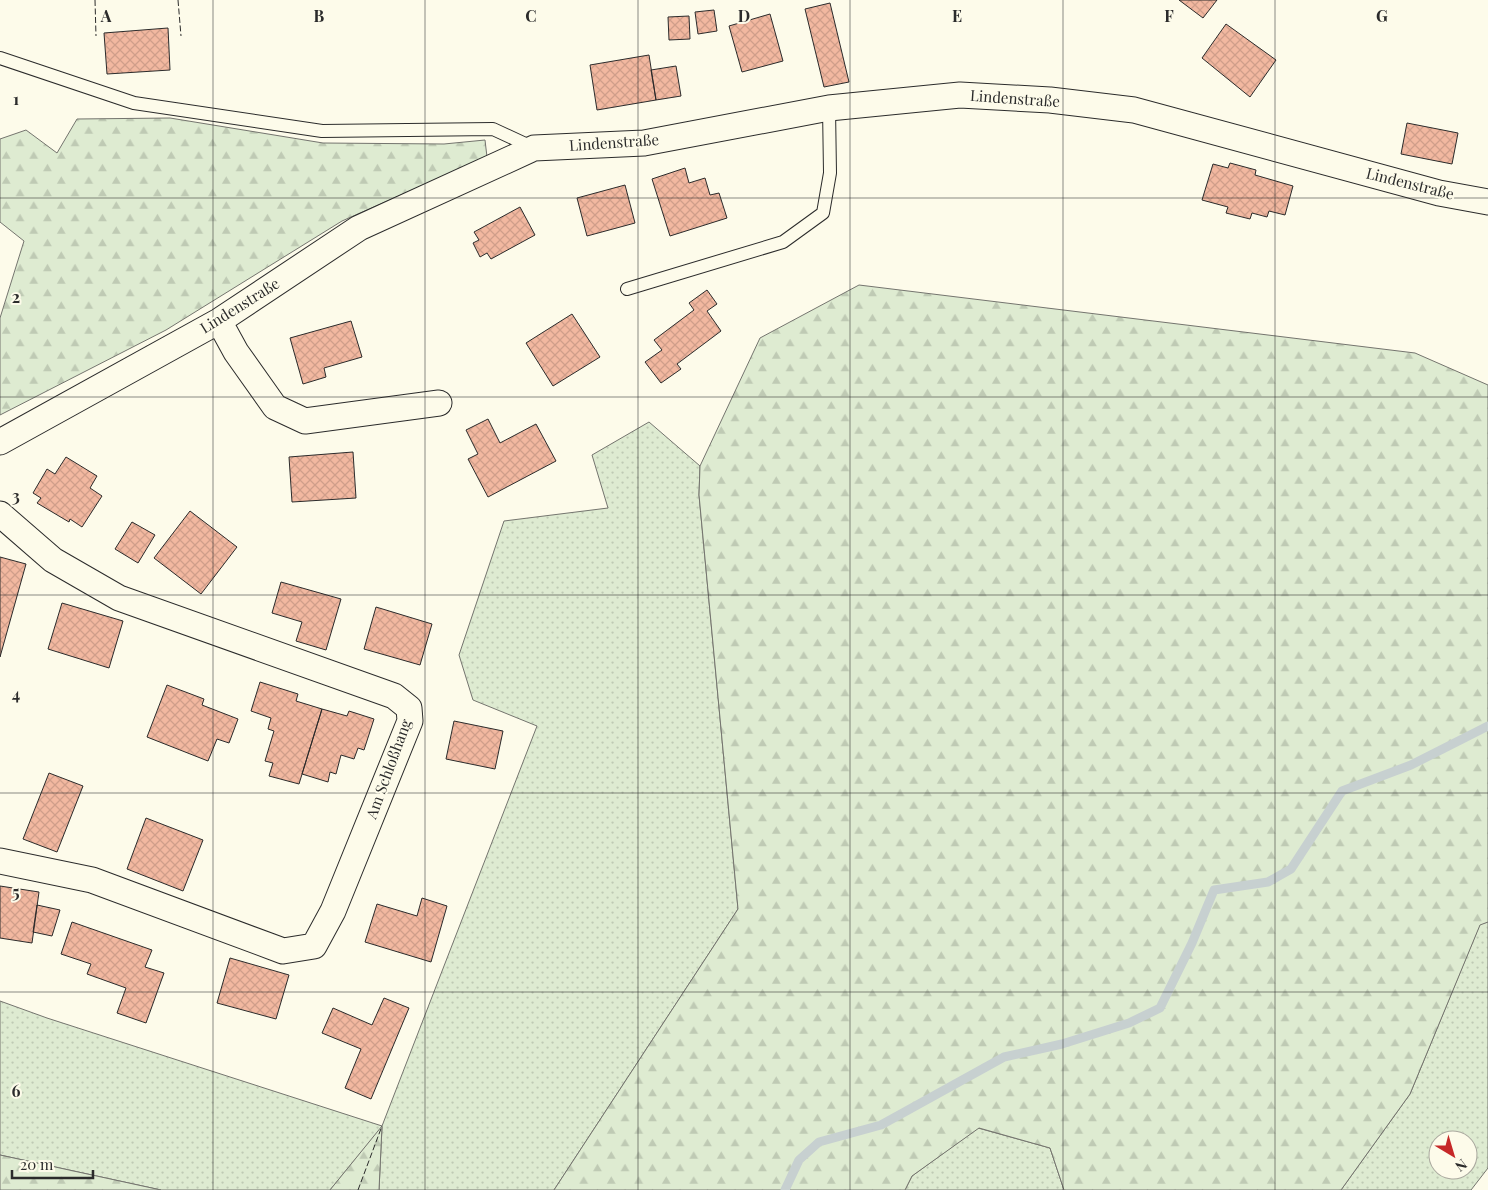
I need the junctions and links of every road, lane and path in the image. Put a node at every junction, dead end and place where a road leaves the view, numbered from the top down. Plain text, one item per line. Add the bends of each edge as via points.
1 (0, 58) edge
2 (829, 108) junction
3 (534, 148) junction
4 (1488, 202) edge
5 (627, 289) dead end
6 (219, 321) junction
7 (439, 403) dead end
8 (0, 442) edge
9 (0, 514) edge
10 (0, 861) edge

1 - 3 lane, Lindenstraße via 134,103 322,132 493,129
2 - 3 street, Lindenstraße via 644,143
2 - 4 street, Lindenstraße via 960,95 1050,100 1134,110 1439,193
2 - 5 lane via 830,174 823,213 783,242
3 - 6 street, Lindenstraße via 359,228
6 - 7 street via 274,407 305,421
6 - 8 street, Lindenstraße
9 - 10 street, Am Schloßhang via 53,560 119,598 394,696 409,708 410,721 334,911 314,946 283,951 92,880

